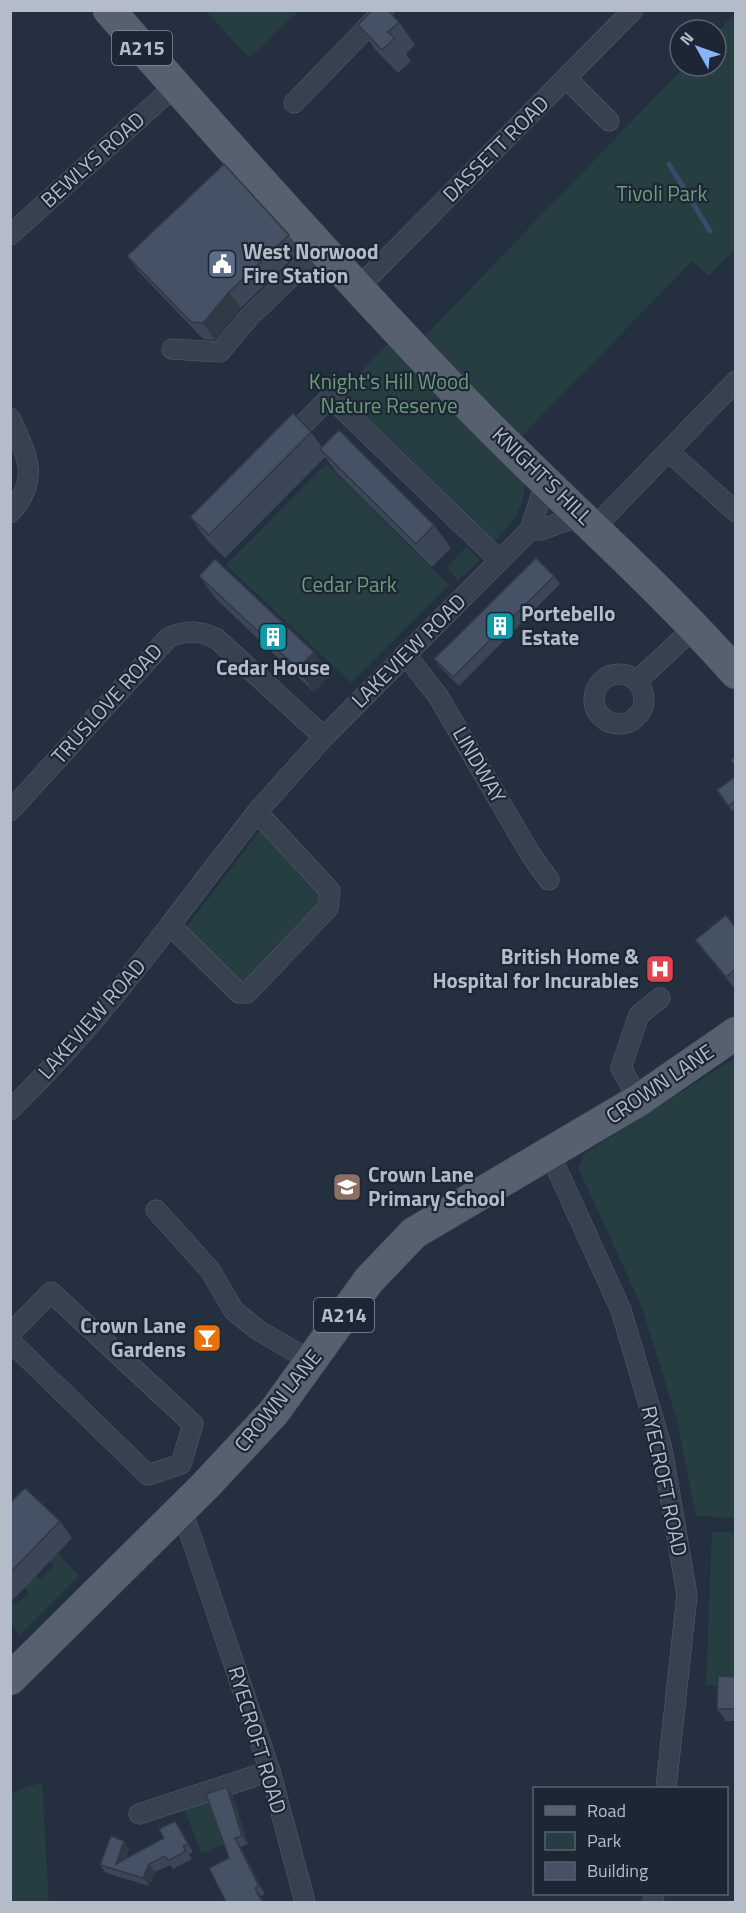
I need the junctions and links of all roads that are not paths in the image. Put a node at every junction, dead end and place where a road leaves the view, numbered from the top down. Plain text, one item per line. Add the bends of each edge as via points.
1 (109, 10) edge
2 (384, 10) edge
3 (621, 14) edge
4 (566, 78) junction
5 (176, 85) junction
6 (294, 103) dead end
7 (609, 121) dead end
8 (10, 235) edge
9 (321, 248) junction
10 (358, 288) junction
11 (172, 349) dead end
12 (735, 381) edge
13 (10, 418) edge
14 (668, 451) junction
15 (275, 454) edge
16 (546, 481) junction
17 (735, 512) edge
18 (10, 513) edge
19 (588, 521) junction
20 (530, 530) junction
21 (500, 561) junction
22 (695, 627) junction
23 (405, 654) junction
24 (735, 673) edge
25 (637, 681) dead end
26 (324, 737) junction
27 (10, 811) edge
28 (257, 812) junction
29 (549, 880) dead end
30 (170, 925) junction
31 (660, 998) dead end
32 (735, 1033) edge
33 (639, 1100) junction
34 (10, 1110) edge
35 (550, 1154) junction
36 (156, 1210) dead end
37 (10, 1334) edge
38 (10, 1341) edge
39 (311, 1361) junction
40 (180, 1464) junction
41 (205, 1486) junction
42 (182, 1510) junction
43 (13, 1677) edge
44 (270, 1771) junction
45 (666, 1787) edge
46 (139, 1814) dead end
47 (305, 1902) edge

1 - 5 main road, KNIGHT'S HILL / A215
2 - 6 street
3 - 4 street, DASSETT ROAD
4 - 7 street
4 - 10 street, DASSETT ROAD
5 - 8 street, BEWLYS ROAD
5 - 9 main road, KNIGHT'S HILL / A215
9 - 10 main road, KNIGHT'S HILL / A215
9 - 11 street via 249,317 220,352
10 - 16 main road, KNIGHT'S HILL / A215
12 - 14 street
13 - 18 street via 25,450 29,474 20,503
14 - 17 street
14 - 19 street
15 - 21 street via 330,397
16 - 19 main road, KNIGHT'S HILL / A215
16 - 20 street, LAKEVIEW ROAD
19 - 20 street
19 - 22 main road, KNIGHT'S HILL / A215
20 - 21 street, LAKEVIEW ROAD
21 - 23 street, LAKEVIEW ROAD
22 - 24 main road, KNIGHT'S HILL / A215
22 - 25 street
23 - 26 street, LAKEVIEW ROAD
23 - 29 street, LINDWAY via 438,696
26 - 27 street, TRUSLOVE ROAD via 217,639 203,632 186,631 169,637
26 - 28 street, LAKEVIEW ROAD
28 - 30 street, LAKEVIEW ROAD
28 - 30 street via 330,891 328,908 247,993 239,993
30 - 34 street, LAKEVIEW ROAD via 62,1059
31 - 33 street via 639,1015 621,1068
32 - 33 main road, CROWN LANE / A214
33 - 35 main road, CROWN LANE / A214
35 - 39 main road, CROWN LANE / A214 via 414,1233 369,1280
35 - 45 street, RYECROFT ROAD via 621,1310 662,1449 687,1595
36 - 39 street via 210,1270 234,1311
37 - 40 street via 51,1292 193,1424
38 - 40 street via 148,1475
39 - 41 main road, CROWN LANE / A214 via 274,1412
40 - 41 street
41 - 42 main road, CROWN LANE / A214
42 - 43 main road, CROWN LANE / A214
42 - 44 street, RYECROFT ROAD
44 - 46 street
44 - 47 street, RYECROFT ROAD

